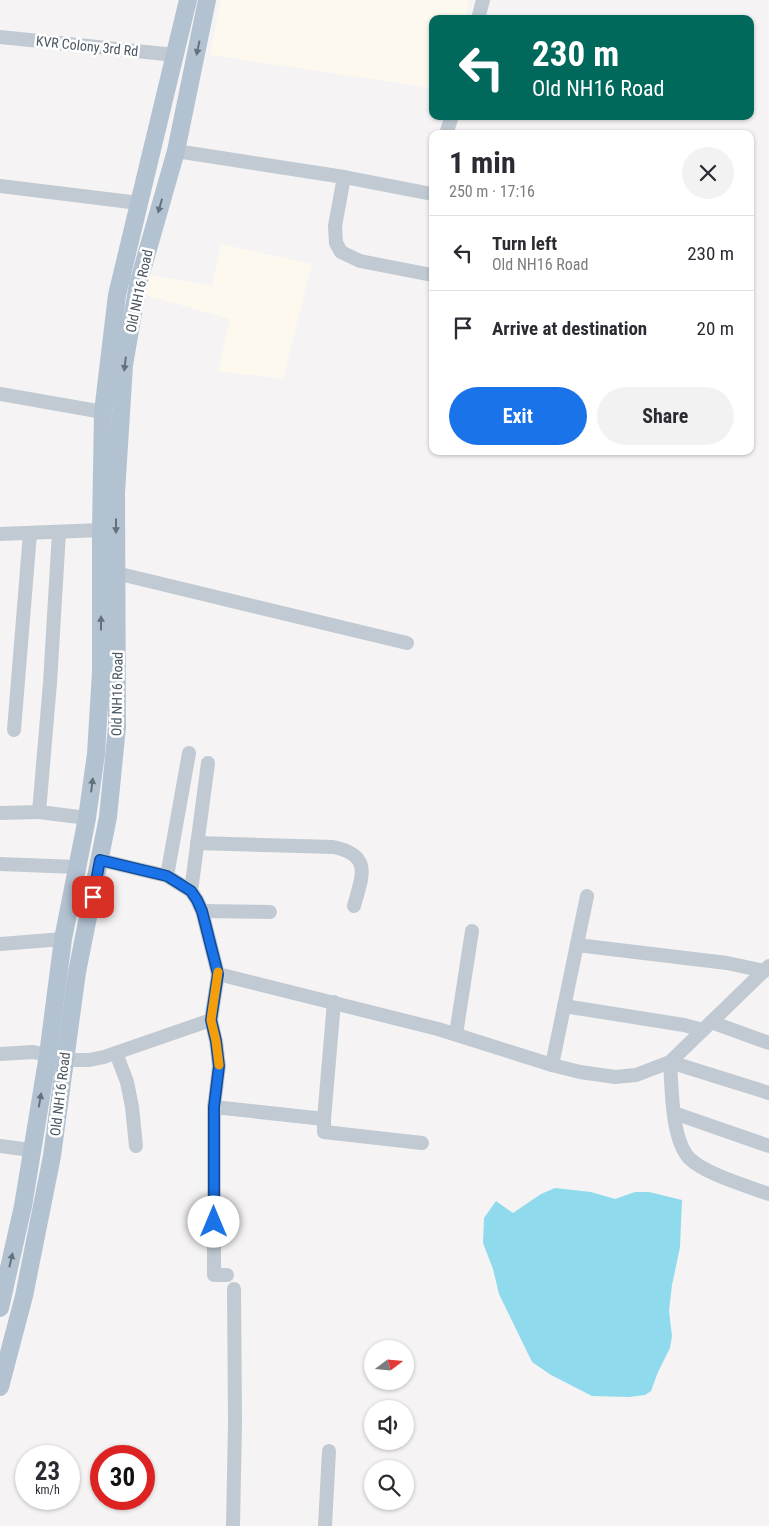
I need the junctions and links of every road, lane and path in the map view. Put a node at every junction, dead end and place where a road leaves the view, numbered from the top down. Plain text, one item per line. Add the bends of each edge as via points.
1 (188, 0) edge
2 (208, 0) edge
3 (483, 0) edge
4 (479, 15) edge
5 (0, 37) edge
6 (174, 55) junction
7 (176, 151) junction
8 (344, 177) junction
9 (0, 186) edge
10 (429, 191) edge
11 (139, 202) junction
12 (429, 273) edge
13 (0, 394) edge
14 (103, 412) junction
15 (100, 530) junction
16 (59, 532) junction
17 (30, 533) junction
18 (0, 534) edge
19 (116, 573) junction
20 (407, 643) dead end
21 (14, 730) dead end
22 (189, 753) dead end
23 (208, 763) dead end
24 (39, 812) junction
25 (0, 813) edge
26 (87, 818) junction
27 (197, 843) junction
28 (100, 860) junction
29 (0, 864) edge
30 (77, 867) junction
31 (167, 876) junction
32 (191, 891) junction
33 (587, 896) dead end
34 (354, 906) dead end
35 (202, 911) junction
36 (270, 912) dead end
37 (472, 931) dead end
38 (62, 939) junction
39 (0, 944) edge
40 (577, 945) junction
41 (763, 972) edge
42 (218, 974) junction
43 (769, 984) edge
44 (334, 1002) junction
45 (564, 1006) junction
46 (211, 1020) junction
47 (707, 1026) junction
48 (456, 1034) junction
49 (769, 1043) edge
50 (116, 1053) junction
51 (0, 1054) edge
52 (56, 1058) junction
53 (670, 1062) junction
54 (552, 1065) junction
55 (769, 1093) edge
56 (214, 1107) junction
57 (674, 1113) junction
58 (324, 1119) junction
59 (422, 1143) dead end
60 (0, 1146) edge
61 (136, 1146) dead end
62 (769, 1146) edge
63 (31, 1150) junction
64 (52, 1156) junction
65 (769, 1194) edge
66 (227, 1275) dead end
67 (234, 1290) dead end
68 (0, 1308) edge
69 (0, 1387) edge
70 (329, 1451) dead end
71 (233, 1526) edge
72 (325, 1526) edge

1 - 6 main road, Old NH16 Road
2 -> 7 main road, Old NH16 Road
3 - 4 street
5 - 6 street, KVR Colony 3rd Rd
6 - 11 main road, Old NH16 Road
7 - 8 street
7 -> 19 main road, Old NH16 Road via 138,284 124,365 116,493
8 - 10 street
8 - 12 street via 335,226 336,243 341,252 360,261
9 - 11 street
11 - 14 main road, Old NH16 Road via 117,295
13 - 14 street
14 - 15 main road, Old NH16 Road
15 - 16 street
26 -> 15 main road, Old NH16 Road via 96,754 101,672
16 - 17 street
16 - 24 street
17 - 18 street
17 - 21 street
19 - 20 street
19 - 28 main road, Old NH16 Road via 117,727
22 - 31 street
23 - 27 street
24 - 25 street
24 - 26 street
26 - 30 main road, Old NH16 Road
27 - 32 street
27 - 34 street via 347,850 360,863 363,872
28 - 31 street
28 - 52 main road, Old NH16 Road
29 - 30 street
30 - 38 main road, Old NH16 Road
31 - 32 street
32 - 35 street
33 - 40 street
35 - 36 street
35 - 42 street
37 - 48 street
38 - 39 street
38 - 52 main road, Old NH16 Road
40 - 41 street via 727,963
40 - 45 street
41 - 43 street
41 - 47 street
42 - 44 street
42 - 46 street
44 - 48 street
44 - 58 street
45 - 47 street
45 - 54 street
46 - 50 street
46 - 56 street via 219,1066
47 - 49 street
47 - 53 street
48 - 54 street
50 - 52 street via 89,1060
50 - 61 street via 127,1082
51 - 52 street via 33,1052
63 -> 52 main road, Old NH16 Road
52 - 64 main road, Old NH16 Road
53 - 54 street via 636,1075 615,1077
53 - 55 street
53 - 57 street
56 - 58 street
56 - 66 street via 214,1275
57 - 62 street
57 - 65 street via 678,1140 689,1158 706,1170
58 - 59 street via 324,1132
60 - 63 street
63 - 64 main road
68 -> 63 main road, Old NH16 Road via 23,1206
64 - 69 main road, Old NH16 Road via 24,1296
67 - 71 street
70 - 72 street

